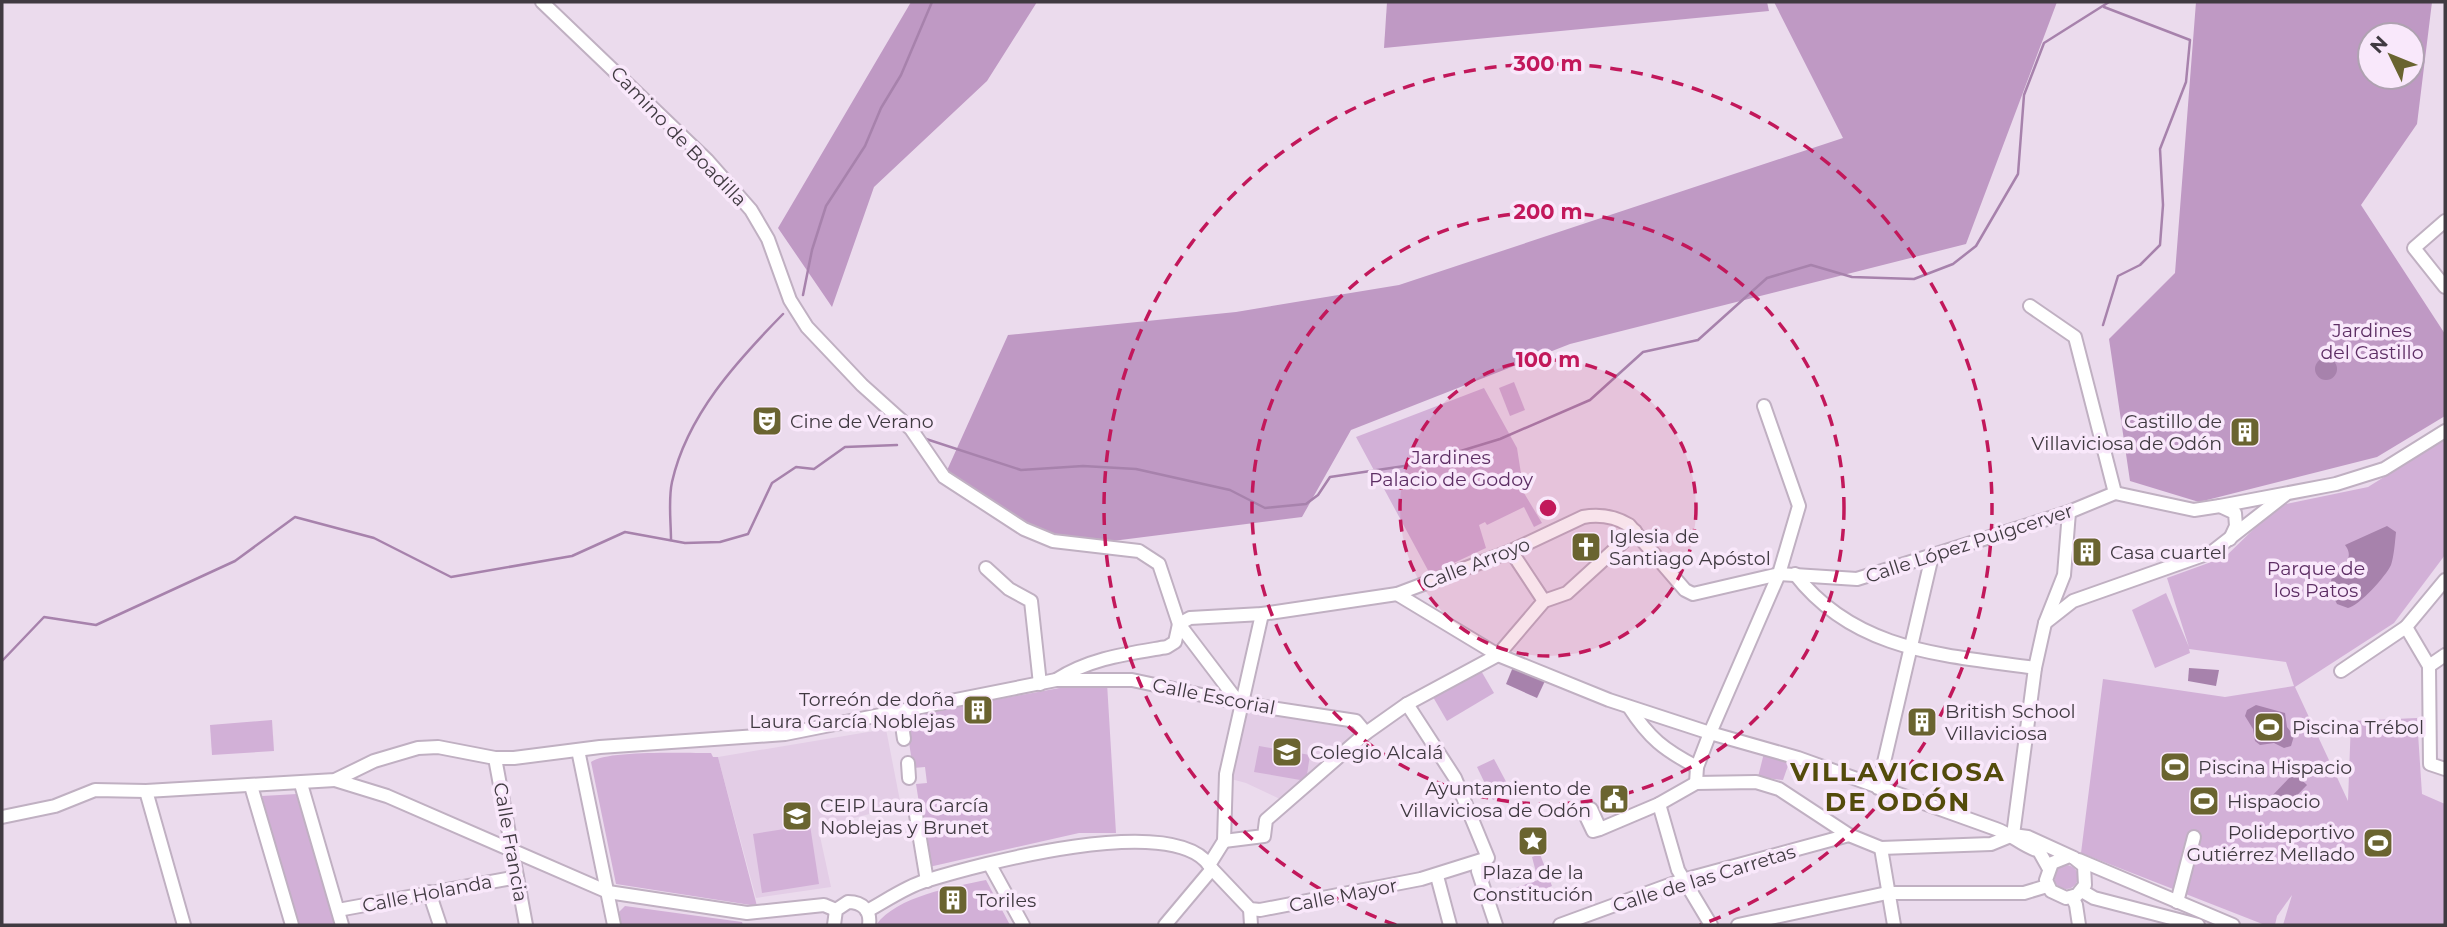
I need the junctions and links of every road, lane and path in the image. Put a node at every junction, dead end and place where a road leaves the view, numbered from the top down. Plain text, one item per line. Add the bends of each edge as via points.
1 (542, 2) edge
2 (2445, 220) edge
3 (2445, 287) edge
4 (2030, 306) dead end
5 (1764, 406) dead end
6 (2445, 431) edge
7 (2290, 492) junction
8 (2115, 493) junction
9 (2220, 506) junction
10 (2070, 512) junction
11 (1634, 531) junction
12 (2228, 542) junction
13 (1511, 551) junction
14 (1933, 556) junction
15 (986, 568) dead end
16 (1779, 574) junction
17 (1794, 574) junction
18 (2445, 580) edge
19 (1397, 594) junction
20 (1544, 601) junction
21 (1262, 614) junction
22 (2045, 623) junction
23 (1179, 624) junction
24 (2406, 627) junction
25 (1175, 642) junction
26 (1196, 644) junction
27 (1912, 650) junction
28 (1498, 655) junction
29 (2445, 655) edge
30 (2429, 666) junction
31 (2035, 668) junction
32 (2341, 671) dead end
33 (1056, 680) junction
34 (1040, 684) junction
35 (1239, 703) junction
36 (1407, 704) junction
37 (1629, 707) junction
38 (900, 712) junction
39 (1366, 733) junction
40 (1710, 733) junction
41 (904, 739) dead end
42 (578, 750) junction
43 (495, 758) junction
44 (908, 762) dead end
45 (1697, 767) junction
46 (2445, 769) edge
47 (909, 778) dead end
48 (335, 780) junction
49 (1696, 783) junction
50 (301, 784) junction
51 (251, 786) junction
52 (1878, 788) junction
53 (146, 791) junction
54 (1659, 804) junction
55 (916, 816) dead end
56 (2, 817) edge
57 (1600, 828) dead end
58 (1849, 835) junction
59 (2013, 835) junction
60 (2194, 837) dead end
61 (1224, 841) junction
62 (1881, 848) junction
63 (512, 851) junction
64 (2070, 858) junction
65 (990, 865) junction
66 (1210, 867) junction
67 (2048, 867) junction
68 (1478, 871) dead end
69 (1437, 876) junction
70 (517, 877) junction
71 (1683, 880) junction
72 (927, 881) junction
73 (2044, 888) junction
74 (429, 892) junction
75 (608, 892) junction
76 (1887, 893) junction
77 (2077, 894) junction
78 (2178, 902) junction
79 (2193, 908) junction
80 (1250, 909) junction
81 (338, 910) junction
82 (867, 911) junction
83 (833, 921) edge
84 (2193, 923) edge
85 (184, 925) edge
86 (292, 925) edge
87 (342, 925) edge
88 (440, 925) edge
89 (526, 925) edge
90 (614, 925) edge
91 (869, 925) edge
92 (1023, 925) edge
93 (1166, 925) edge
94 (1251, 925) edge
95 (1450, 925) edge
96 (1496, 925) edge
97 (1560, 925) edge
98 (1711, 925) edge
99 (1738, 925) edge
100 (1894, 925) edge
101 (2079, 925) edge
102 (2233, 925) edge

1 - 23 street, Camino de Boadilla via 708,160 751,209 768,239 790,300 807,327 911,429 944,477 1024,529 1053,541 1139,551 1152,557 1159,564
2 - 3 street via 2414,248
4 - 8 street via 2075,337
5 - 16 street via 1799,506
6 - 7 street via 2384,469
7 - 9 street
7 - 12 street
8 - 9 street via 2194,510
8 - 10 street, Calle López Puigcerver
9 - 12 street via 2235,513 2236,526
10 - 14 street, Calle López Puigcerver
10 - 22 street via 2064,575
11 - 13 street, Calle Arroyo via 1620,520 1583,517
11 - 16 street, Calle Arroyo via 1693,594
11 - 20 street via 1567,593
12 - 22 street via 2212,552 2073,601
13 - 19 street, Calle Arroyo
13 - 20 street
14 - 17 street, Calle López Puigcerver via 1857,579
14 - 27 street
15 - 34 street via 1031,601
16 - 17 street, Calle López Puigcerver
16 - 40 street
17 - 27 street via 1850,623
18 - 24 street
19 - 21 street, Calle Arroyo
19 - 28 street
20 - 28 street
21 - 23 street, Calle Arroyo via 1190,618
21 - 35 street
22 - 31 street
23 - 25 street
23 - 26 street
24 - 30 street
24 - 32 street
25 - 26 street
25 - 33 street via 1100,658
26 - 35 street
27 - 31 street
27 - 52 street
28 - 36 street
28 - 37 street
29 - 30 street
30 - 46 street via 2428,757 2430,764
31 - 59 street
33 - 34 street
33 - 35 street, Calle Escorial via 1132,680
34 - 38 street
35 - 39 street, Calle Escorial via 1356,721
35 - 61 street via 1226,774
36 - 39 street
36 - 69 street, Calle Mayor via 1455,778 1488,858
37 - 40 street
37 - 45 street via 1665,751
38 - 41 street
38 - 42 street via 785,734
39 - 61 street via 1266,820 1264,835
40 - 45 street
40 - 52 street via 1798,758
42 - 43 street
42 - 75 street
43 - 48 street via 438,747 418,748 374,761
43 - 63 street, Calle Francia
44 - 47 street
45 - 49 street
48 - 50 street
48 - 63 street via 387,796
49 - 54 street
49 - 58 street via 1756,782 1779,789
50 - 51 street
50 - 81 street
51 - 53 street
51 - 86 street
52 - 59 street
53 - 56 street via 95,790 55,806
53 - 85 street
54 - 57 street
54 - 71 street
55 - 72 street
58 - 62 street
58 - 71 street, Calle de las Carretas
59 - 62 street via 1992,844
59 - 64 street via 2028,837
59 - 67 street via 2021,845 2039,850
60 - 78 street
61 - 66 street
62 - 76 street
63 - 70 street, Calle Francia
63 - 75 street
64 - 67 street via 2056,859
64 - 77 street via 2086,873
64 - 78 street
65 - 66 street via 1079,844 1173,843 1195,850
65 - 72 street
65 - 92 street
66 - 80 street
66 - 93 street
67 - 73 street
68 - 96 street
69 - 80 street, Calle Mayor
69 - 95 street
70 - 74 street, Calle Holanda
70 - 89 street, Calle Francia
71 - 97 street, Calle de las Carretas
71 - 98 street
72 - 82 street
73 - 76 street via 2024,893
73 - 77 street via 2055,895
74 - 81 street, Calle Holanda
74 - 88 street
75 - 83 street via 747,913 824,905
75 - 90 street
76 - 99 street
76 - 100 street
77 - 84 street
77 - 101 street
78 - 79 street
79 - 84 street
79 - 102 street
80 - 94 street
81 - 87 street
82 - 83 street via 848,902
82 - 91 street

